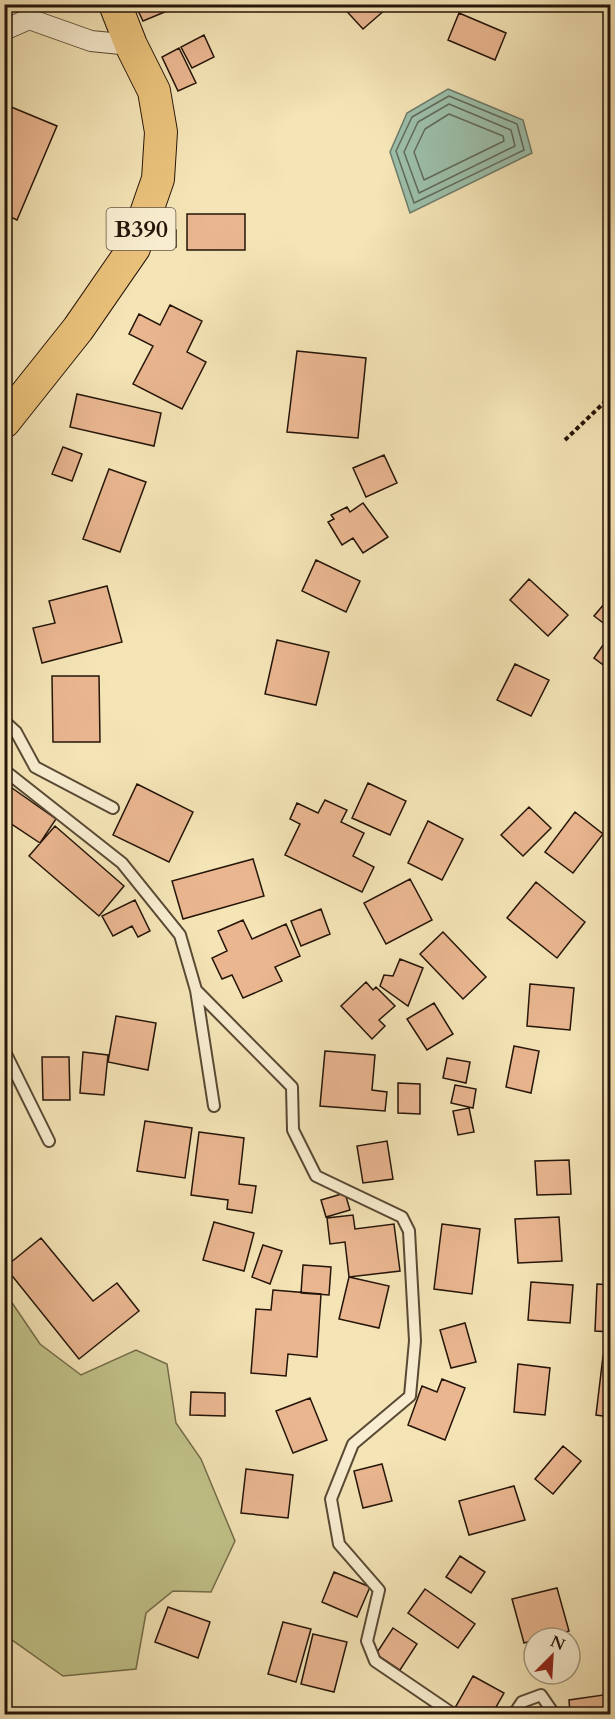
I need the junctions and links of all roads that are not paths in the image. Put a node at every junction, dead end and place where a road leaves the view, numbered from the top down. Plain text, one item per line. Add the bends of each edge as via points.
1 (115, 4) edge
2 (4, 30) edge
3 (131, 45) junction
4 (4, 422) edge
5 (4, 721) edge
6 (4, 770) edge
7 (113, 808) dead end
8 (196, 990) junction
9 (4, 1050) edge
10 (214, 1106) dead end
11 (49, 1141) dead end
12 (453, 1714) edge
13 (514, 1714) edge
14 (554, 1714) edge

1 - 3 main road, B390
2 - 3 street via 29,19 91,41
3 - 4 main road, B390 via 154,91 161,132 158,179 134,248 78,330
5 - 7 lane via 16,732 35,766
6 - 8 lane via 122,863 180,934
8 - 10 lane
8 - 12 lane via 292,1087 293,1130 316,1176 402,1218 409,1231 415,1341 410,1396 353,1444 331,1499 339,1544 379,1590 367,1641 375,1661
9 - 11 lane
13 - 14 lane via 522,1702 541,1695

